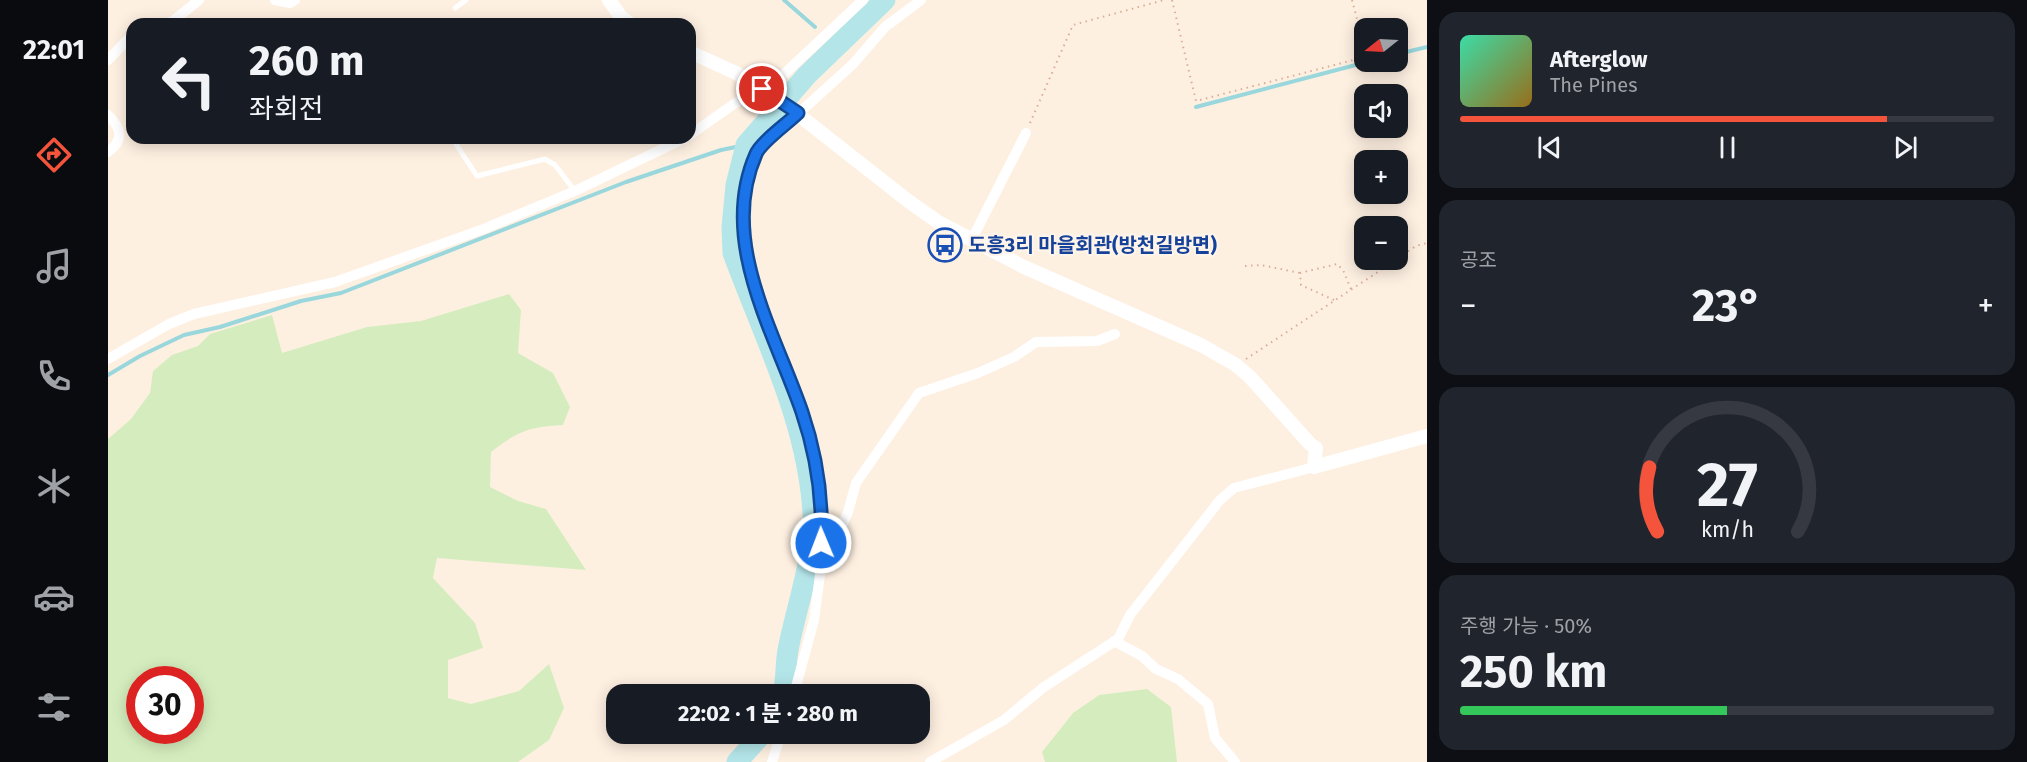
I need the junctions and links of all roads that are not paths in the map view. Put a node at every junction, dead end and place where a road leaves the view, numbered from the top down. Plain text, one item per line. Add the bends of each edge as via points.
1 (199, 0) edge
2 (276, 0) edge
3 (295, 0) edge
4 (466, 0) edge
5 (609, 0) edge
6 (863, 0) edge
7 (921, 0) edge
8 (455, 8) dead end
9 (177, 18) edge
10 (622, 18) edge
11 (126, 41) edge
12 (696, 55) edge
13 (108, 60) edge
14 (768, 92) junction
15 (796, 111) junction
16 (108, 115) edge
17 (696, 131) edge
18 (1026, 133) road end
19 (456, 144) edge
20 (673, 144) edge
21 (108, 152) edge
22 (575, 191) junction
23 (972, 239) junction
24 (1115, 334) dead end
25 (108, 359) edge
26 (1427, 436) edge
27 (1314, 467) junction
28 (819, 575) junction
29 (1114, 641) junction
30 (797, 684) edge
31 (778, 744) edge
32 (772, 762) edge
33 (930, 762) edge
34 (1235, 762) edge

1 - 9 street
2 - 3 street
4 - 8 lane
5 - 10 street
6 - 14 street
7 - 15 street via 885,27 853,64
11 - 13 street
12 - 14 street
14 - 15 street
14 - 17 street via 734,104
15 - 23 street via 907,200
15 - 28 street via 756,152 741,215 748,261 803,415 813,455 822,526
16 - 21 street via 118,126 119,138
18 - 23 street
19 - 22 lane via 477,176 545,159 555,165
20 - 22 street
22 - 25 street via 481,230 335,282 194,314
23 - 27 street via 1236,365 1316,448
24 - 28 street via 1097,341 1036,342 978,373 919,393 856,483 848,512
26 - 27 street
27 - 29 street via 1234,488 1220,500
28 - 30 street via 814,620
29 - 33 street via 1044,687 1004,720
29 - 34 street via 1142,656 1155,669 1178,679 1208,704 1215,738
31 - 32 street

